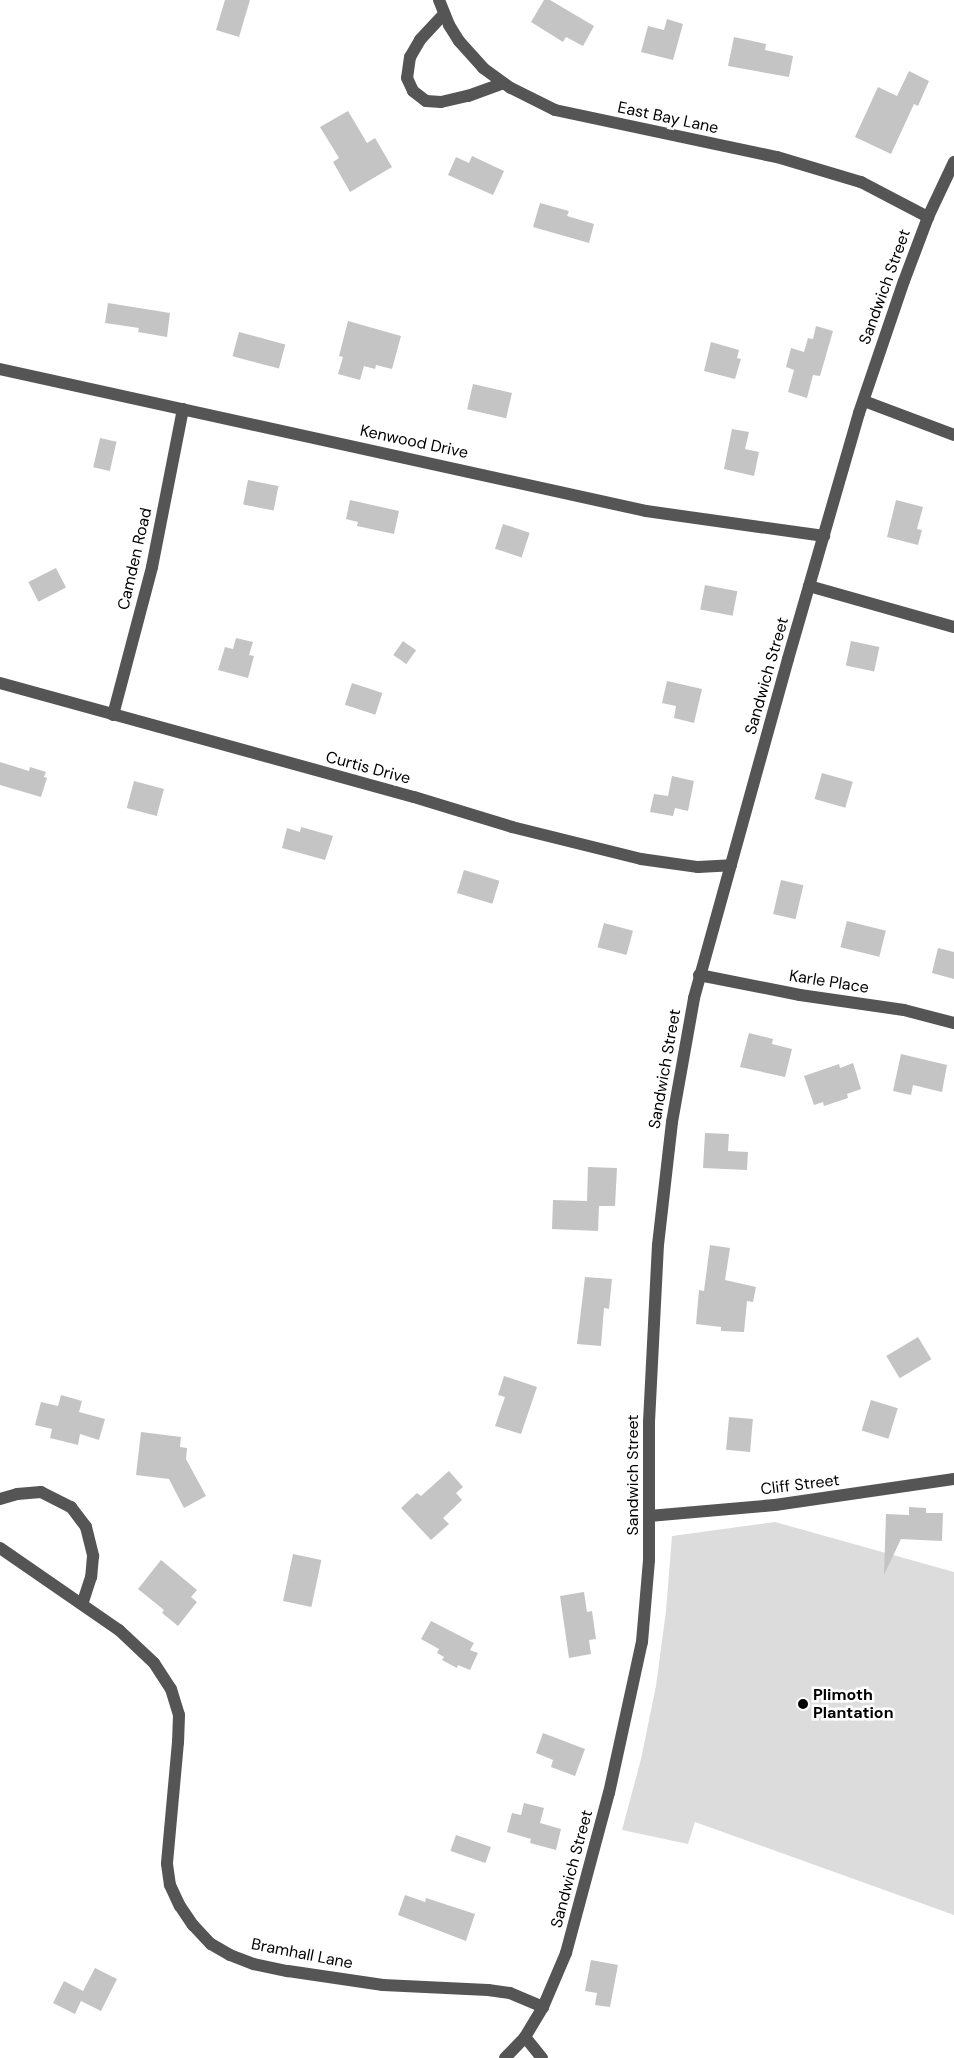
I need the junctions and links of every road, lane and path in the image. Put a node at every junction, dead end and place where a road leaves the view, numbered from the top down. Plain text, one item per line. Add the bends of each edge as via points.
1 (440, 0) edge
2 (444, 14) junction
3 (503, 83) junction
4 (954, 162) edge
5 (928, 217) junction
6 (0, 369) edge
7 (864, 401) junction
8 (183, 409) junction
9 (954, 435) edge
10 (824, 536) junction
11 (809, 586) junction
12 (954, 627) edge
13 (0, 683) edge
14 (113, 715) junction
15 (731, 864) junction
16 (699, 974) junction
17 (954, 1023) edge
18 (954, 1479) edge
19 (0, 1499) edge
20 (650, 1516) junction
21 (0, 1548) edge
22 (82, 1604) junction
23 (542, 2007) junction
24 (525, 2037) junction
25 (505, 2058) edge
26 (542, 2058) edge

1 - 2 street, East Bay Lane
2 - 3 street, East Bay Lane via 471,56
2 - 3 street via 420,40 410,57 407,78 413,91 426,101 441,102
3 - 5 street, East Bay Lane via 555,110 777,157 861,182
4 - 5 street, Sandwich Street
5 - 7 street, Sandwich Street
6 - 8 street, Kenwood Drive
7 - 9 street
7 - 10 street, Sandwich Street
8 - 10 street, Kenwood Drive via 646,511
8 - 14 street, Camden Road via 152,567
10 - 11 street, Sandwich Street
11 - 12 street
11 - 15 street, Sandwich Street
13 - 14 street, Curtis Drive
14 - 15 street, Curtis Drive via 512,827 641,859 698,867
15 - 16 street, Sandwich Street
16 - 17 street, Karle Place via 904,1010
16 - 20 street, Sandwich Street via 675,1103 658,1245 651,1357
18 - 20 street, Cliff Street via 775,1506
19 - 22 street via 41,1492 71,1506 86,1527 92,1556 91,1577
20 - 23 street, Sandwich Street via 644,1624 629,1705 583,1895 561,1966
21 - 22 street, Bramhall Lane
22 - 23 street, Bramhall Lane via 119,1630 154,1663 171,1689 179,1714 167,1864 170,1885 193,1925 211,1944 254,1964 288,1971 383,1985 510,1993
23 - 24 street, Sandwich Street
24 - 25 street, Sandwich Street
24 - 26 street

